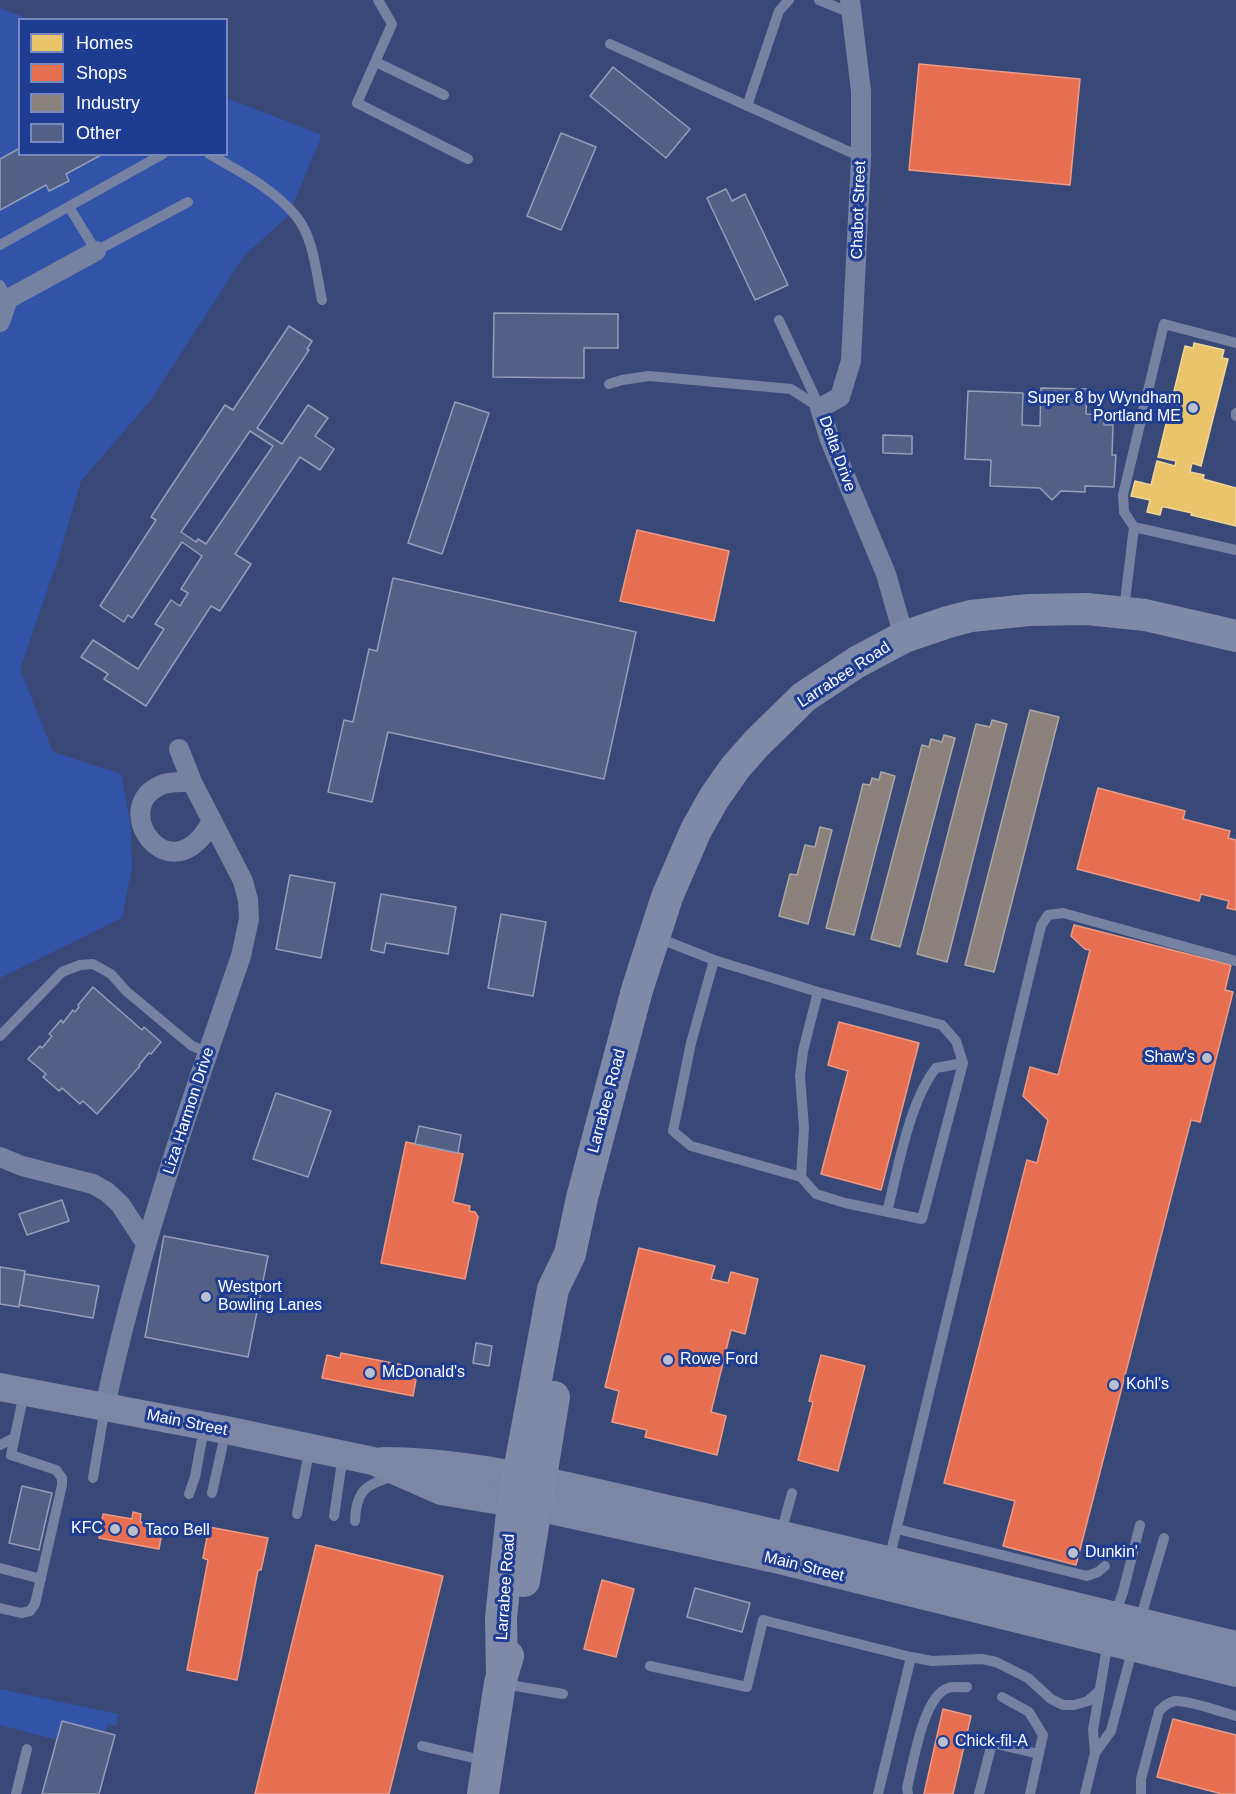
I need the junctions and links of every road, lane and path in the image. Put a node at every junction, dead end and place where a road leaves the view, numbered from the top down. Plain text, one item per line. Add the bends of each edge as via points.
1 (378, 0) edge
2 (789, 0) edge
3 (819, 0) edge
4 (851, 6) edge
5 (610, 44) dead end
6 (376, 62) junction
7 (444, 95) dead end
8 (747, 106) junction
9 (159, 156) edge
10 (212, 156) edge
11 (861, 157) junction
12 (468, 159) dead end
13 (188, 202) dead end
14 (69, 207) junction
15 (0, 245) edge
16 (96, 251) junction
17 (4, 292) edge
18 (322, 300) dead end
19 (779, 320) dead end
20 (0, 322) edge
21 (1236, 343) edge
22 (609, 384) dead end
23 (820, 408) junction
24 (1134, 527) junction
25 (1236, 550) edge
26 (1123, 612) junction
27 (1236, 636) edge
28 (904, 637) junction
29 (178, 749) dead end
30 (192, 782) junction
31 (212, 821) junction
32 (655, 936) junction
33 (714, 960) junction
34 (1236, 961) edge
35 (818, 992) junction
36 (0, 1036) edge
37 (208, 1052) junction
38 (963, 1063) junction
39 (0, 1156) edge
40 (801, 1177) junction
41 (887, 1212) junction
42 (145, 1242) junction
43 (12, 1389) edge
44 (105, 1407) junction
45 (215, 1428) junction
46 (14, 1438) junction
47 (0, 1445) edge
48 (310, 1447) junction
49 (343, 1455) junction
50 (373, 1461) junction
51 (406, 1476) junction
52 (93, 1478) dead end
53 (527, 1492) junction
54 (212, 1493) dead end
55 (792, 1493) dead end
56 (189, 1494) dead end
57 (297, 1514) dead end
58 (334, 1516) dead end
59 (355, 1521) dead end
60 (1140, 1525) dead end
61 (897, 1529) junction
62 (1164, 1538) dead end
63 (778, 1547) junction
64 (1105, 1566) dead end
65 (0, 1568) edge
66 (886, 1573) junction
67 (41, 1579) junction
68 (0, 1608) edge
69 (1123, 1632) junction
70 (1236, 1645) edge
71 (911, 1657) junction
72 (650, 1666) dead end
73 (1236, 1673) edge
74 (501, 1680) junction
75 (967, 1688) dead end
76 (1100, 1690) junction
77 (563, 1694) dead end
78 (1002, 1697) dead end
79 (1236, 1716) edge
80 (422, 1746) dead end
81 (27, 1749) dead end
82 (1095, 1753) junction
83 (1039, 1754) junction
84 (490, 1762) junction
85 (16, 1794) edge
86 (483, 1794) edge
87 (878, 1794) edge
88 (908, 1794) edge
89 (979, 1794) edge
90 (1030, 1794) edge
91 (1085, 1794) edge
92 (1141, 1794) edge

1 - 6 lane via 392,24
2 - 8 lane via 779,11
3 - 4 lane
4 - 11 street, Chabot Street via 861,91
5 - 8 lane
6 - 7 lane
6 - 12 lane via 357,103
8 - 11 lane
9 - 14 lane
10 - 18 lane via 267,189 297,216 308,239
11 - 23 street, Chabot Street via 851,361 840,397
13 - 16 lane
14 - 15 lane
14 - 16 lane
16 - 17 street
17 - 20 street
19 - 23 lane
21 - 24 lane via 1164,324 1123,495 1124,512
22 - 23 lane, Delta Drive via 650,376 792,389
23 - 28 street, Delta Drive via 886,574
24 - 25 lane
24 - 26 lane
26 - 27 main road, Larrabee Road
26 - 28 main road, Larrabee Road via 1058,609 994,614 956,620
28 - 32 main road, Larrabee Road via 804,697 735,768 696,830
29 - 30 street, Liza Harmon Drive
30 - 31 street, Liza Harmon Drive
30 - 31 street via 167,783 148,795 140,816 147,837 155,845 177,852 198,843
31 - 37 street, Liza Harmon Drive via 243,881 249,920 241,956
32 - 33 lane
32 - 53 main road, Larrabee Road via 616,1065 570,1254 574,1281
33 - 35 lane
33 - 40 lane via 691,1043 673,1131 691,1146
34 - 61 lane via 1063,913 1048,915 1041,926
35 - 38 lane via 942,1025 956,1041
35 - 40 lane via 802,1051
36 - 37 lane via 62,972 93,964 111,974 192,1046
37 - 42 street, Liza Harmon Drive
38 - 41 lane via 936,1068 929,1077 914,1110
38 - 41 lane via 922,1219
39 - 42 street via 22,1166 93,1184 107,1192 120,1204
40 - 41 lane via 816,1194
42 - 44 street, Liza Harmon Drive
43 - 44 main road, Main Street
43 - 46 lane
44 - 45 main road, Main Street
44 - 52 lane
45 - 48 main road, Main Street
45 - 54 lane
45 - 56 lane
46 - 47 lane
46 - 67 lane via 11,1455 56,1470 62,1478
48 - 49 main road, Main Street
48 - 57 lane
49 - 50 main road, Main Street
49 - 58 lane
50 - 51 main road, Main Street
50 - 53 main road, Main Street via 422,1461
51 - 53 main road, Main Street via 441,1491
51 - 59 lane via 375,1481 362,1491
53 - 63 main road, Main Street
53 - 74 main road, Larrabee Road via 518,1619
55 - 63 lane
60 - 69 lane via 1123,1592
61 - 64 lane via 1087,1576
61 - 66 lane
62 - 69 lane
63 - 66 main road, Main Street
65 - 67 lane
66 - 69 main road, Main Street
67 - 68 lane via 30,1611
69 - 70 main road, Main Street
69 - 73 main road, Main Street
69 - 76 lane
69 - 82 lane via 1111,1731
71 - 72 lane via 763,1620 747,1688
71 - 76 lane via 996,1662 1028,1678 1063,1705 1088,1701
71 - 87 lane
74 - 77 lane
74 - 84 main road, Larrabee Road
75 - 88 lane via 947,1688 927,1713
76 - 82 lane via 1093,1730
78 - 83 lane via 1029,1712 1043,1735
79 - 92 lane via 1184,1702 1173,1701 1163,1706 1141,1779
80 - 84 lane
81 - 85 lane
82 - 91 lane
83 - 89 lane via 992,1743
83 - 90 lane
84 - 86 main road, Larrabee Road

